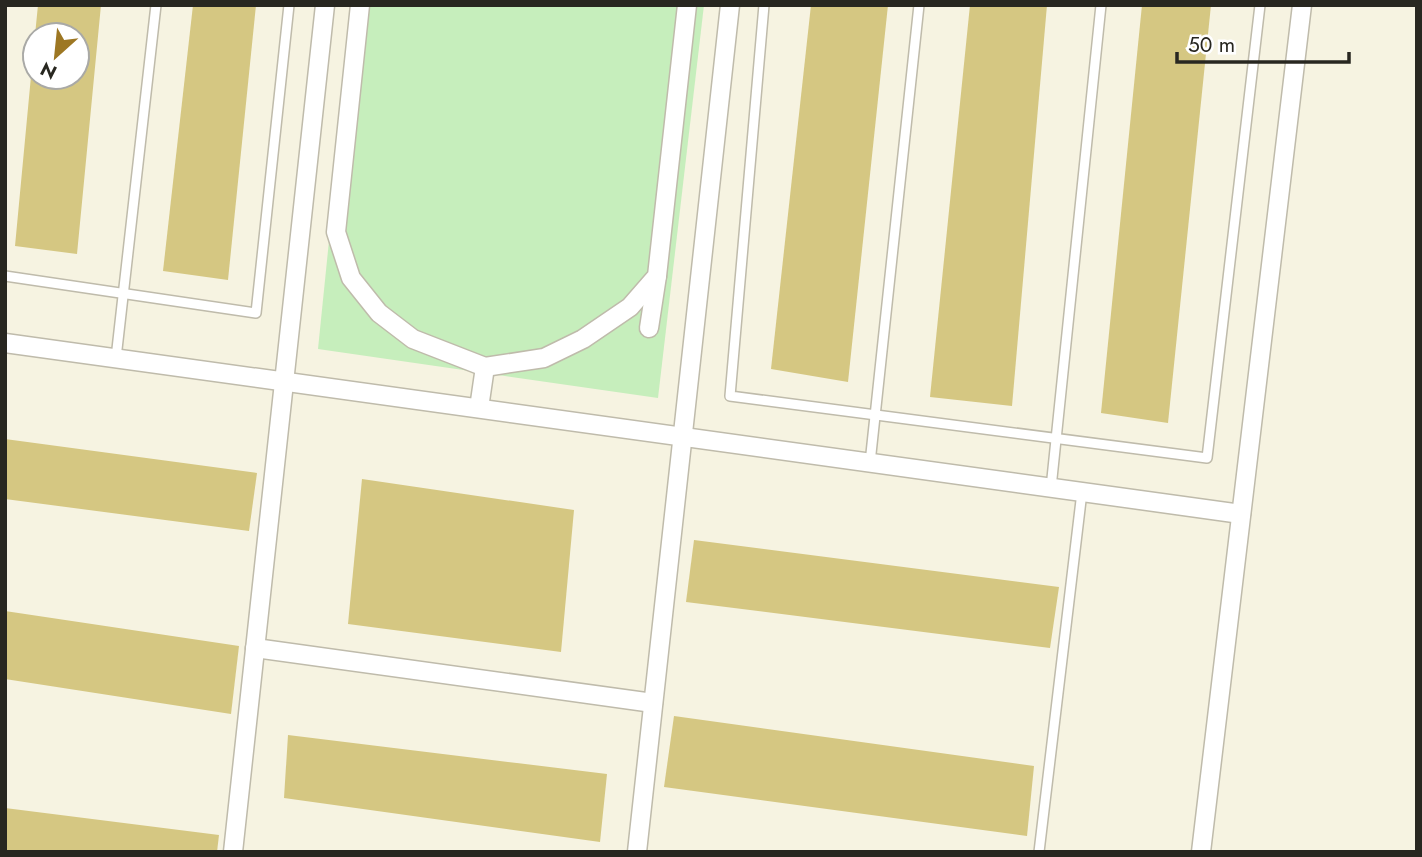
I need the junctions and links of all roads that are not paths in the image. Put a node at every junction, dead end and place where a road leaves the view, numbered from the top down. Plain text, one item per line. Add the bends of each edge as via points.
1 (156, 5) edge
2 (289, 5) edge
3 (325, 5) edge
4 (360, 5) edge
5 (687, 5) edge
6 (730, 5) edge
7 (764, 5) edge
8 (919, 5) edge
9 (1101, 5) edge
10 (1260, 5) edge
11 (1302, 5) edge
12 (5, 276) edge
13 (657, 276) junction
14 (124, 293) junction
15 (649, 328) dead end
16 (5, 343) edge
17 (117, 358) junction
18 (485, 367) junction
19 (284, 381) junction
20 (479, 408) junction
21 (875, 415) junction
22 (682, 436) junction
23 (1056, 438) junction
24 (870, 463) junction
25 (1051, 488) junction
26 (1082, 492) junction
27 (1241, 514) junction
28 (255, 648) junction
29 (653, 703) junction
30 (239, 851) edge
31 (637, 852) edge
32 (1039, 852) edge
33 (1201, 852) edge

1 - 14 lane
2 - 14 lane via 256,313
3 - 19 street
4 - 18 street via 336,232 351,278 379,313 413,339
5 - 13 street
6 - 22 street
7 - 21 lane via 730,396
8 - 21 lane
9 - 23 lane
10 - 23 lane via 1207,458
11 - 27 street
12 - 14 lane
13 - 15 street
13 - 18 street via 630,307 583,340 544,358
14 - 17 lane
16 - 17 street
17 - 19 street
18 - 20 street
19 - 20 street
19 - 28 street
20 - 22 street
21 - 23 lane
21 - 24 lane
22 - 24 street
22 - 29 street
23 - 25 lane
24 - 25 street
25 - 26 street
26 - 27 street
26 - 32 lane
27 - 33 street
28 - 29 street
28 - 30 street
29 - 31 street

